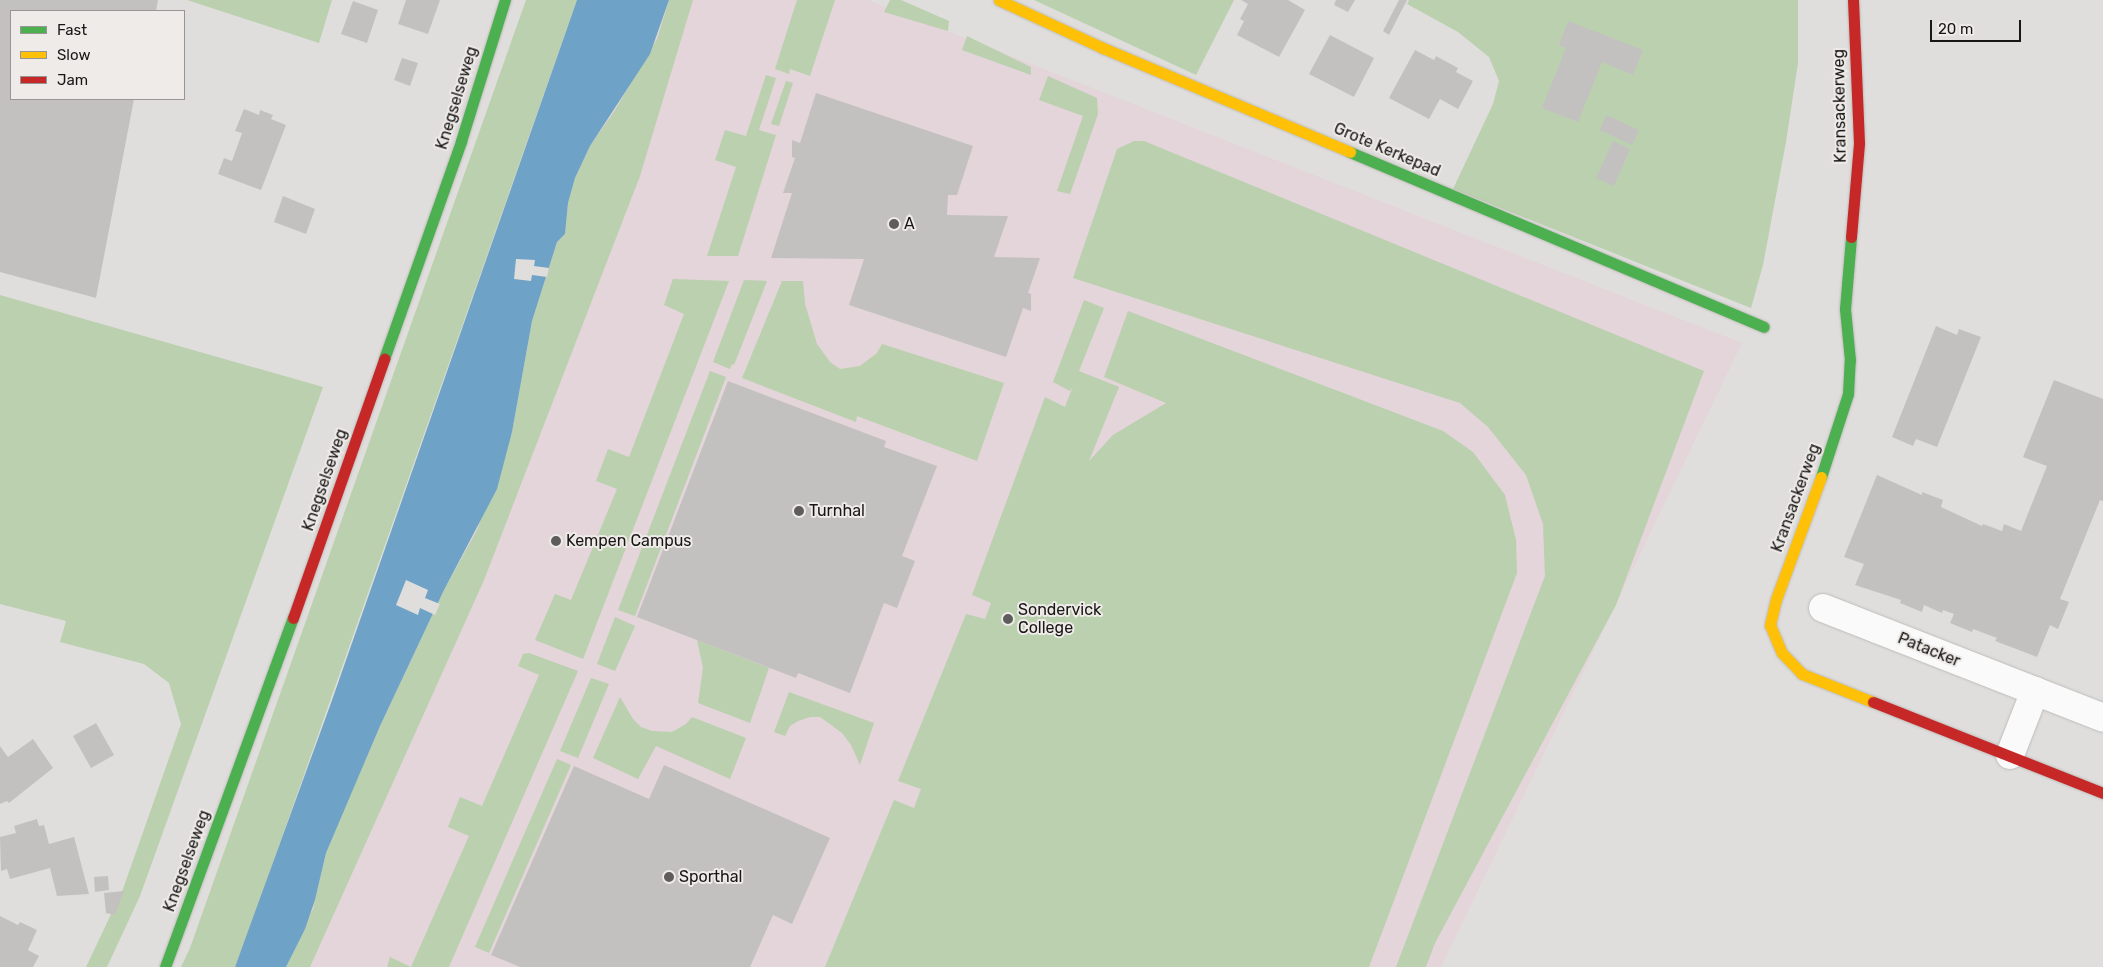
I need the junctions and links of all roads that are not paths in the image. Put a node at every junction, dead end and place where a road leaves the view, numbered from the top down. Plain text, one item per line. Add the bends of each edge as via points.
1 (505, 0) edge
2 (999, 0) edge
3 (1853, 0) edge
4 (1764, 326) dead end
5 (1823, 608) dead end
6 (2035, 692) junction
7 (2103, 718) edge
8 (2010, 755) junction
9 (2103, 793) edge
10 (165, 967) edge

1 - 10 street, Knegselseweg via 455,160 271,680
2 - 4 street, Grote Kerkepad via 1121,56
3 - 8 street, Kransackerweg via 1859,143 1845,309 1850,360 1848,394 1776,598 1770,625 1782,653 1802,674
5 - 6 street, Patacker
6 - 7 street, Patacker
6 - 8 street
8 - 9 street, Kransackerweg

